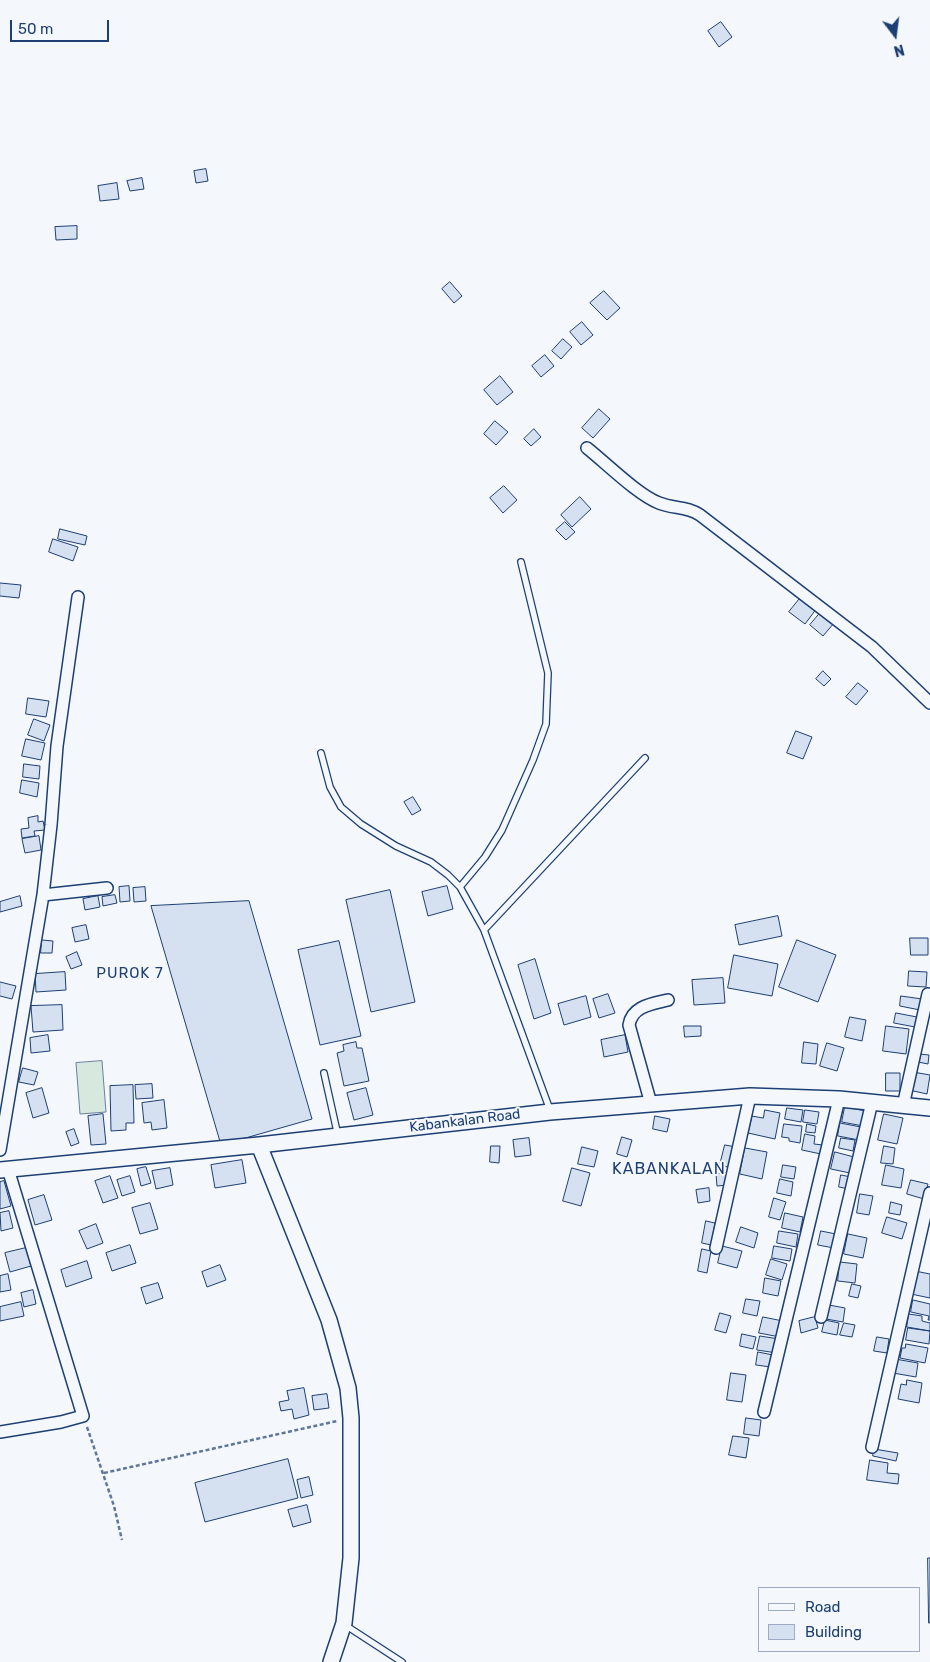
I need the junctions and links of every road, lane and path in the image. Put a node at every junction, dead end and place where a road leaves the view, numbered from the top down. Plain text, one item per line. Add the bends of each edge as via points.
1 (587, 448) dead end
2 (521, 562) dead end
3 (78, 597) dead end
4 (930, 704) edge
5 (321, 753) dead end
6 (645, 758) dead end
7 (460, 887) junction
8 (107, 888) dead end
9 (43, 895) junction
10 (484, 930) junction
11 (928, 994) dead end
12 (668, 1000) dead end
13 (324, 1073) dead end
14 (750, 1096) junction
15 (839, 1099) junction
16 (872, 1102) junction
17 (651, 1104) junction
18 (903, 1106) junction
19 (930, 1108) edge
20 (550, 1112) junction
21 (338, 1136) junction
22 (259, 1145) junction
23 (0, 1150) edge
24 (4, 1170) edge
25 (930, 1193) edge
26 (716, 1248) dead end
27 (821, 1317) dead end
28 (764, 1412) dead end
29 (82, 1416) junction
30 (352, 1418) junction
31 (0, 1432) edge
32 (872, 1447) dead end
33 (104, 1474) junction
34 (122, 1540) dead end
35 (344, 1624) junction
36 (331, 1662) edge
37 (402, 1662) edge

1 - 4 street via 644,495 658,503 692,509 872,647
2 - 7 lane via 548,673 546,724 502,830
3 - 9 street via 57,746
5 - 7 lane via 330,787 342,807 361,824 396,846 431,862
6 - 10 lane
7 - 10 lane
8 - 9 street
9 - 23 street
10 - 20 lane
11 - 18 street
12 - 17 street via 644,1006 635,1012 629,1025
13 - 21 lane
14 - 15 street, Kabankalan Road
14 - 17 street, Kabankalan Road
14 - 26 street
15 - 16 street, Kabankalan Road
15 - 28 street
16 - 18 street, Kabankalan Road
16 - 27 street
17 - 20 street, Kabankalan Road
18 - 19 street, Kabankalan Road
20 - 21 street, Kabankalan Road
21 - 22 street, Kabankalan Road
22 - 24 street, Kabankalan Road
22 - 30 street via 328,1320 348,1388
24 - 29 street
25 - 32 street
29 - 31 street
29 - 33 path
30 - 33 path
30 - 35 street via 351,1558
33 - 34 path
35 - 36 street
35 - 37 lane

